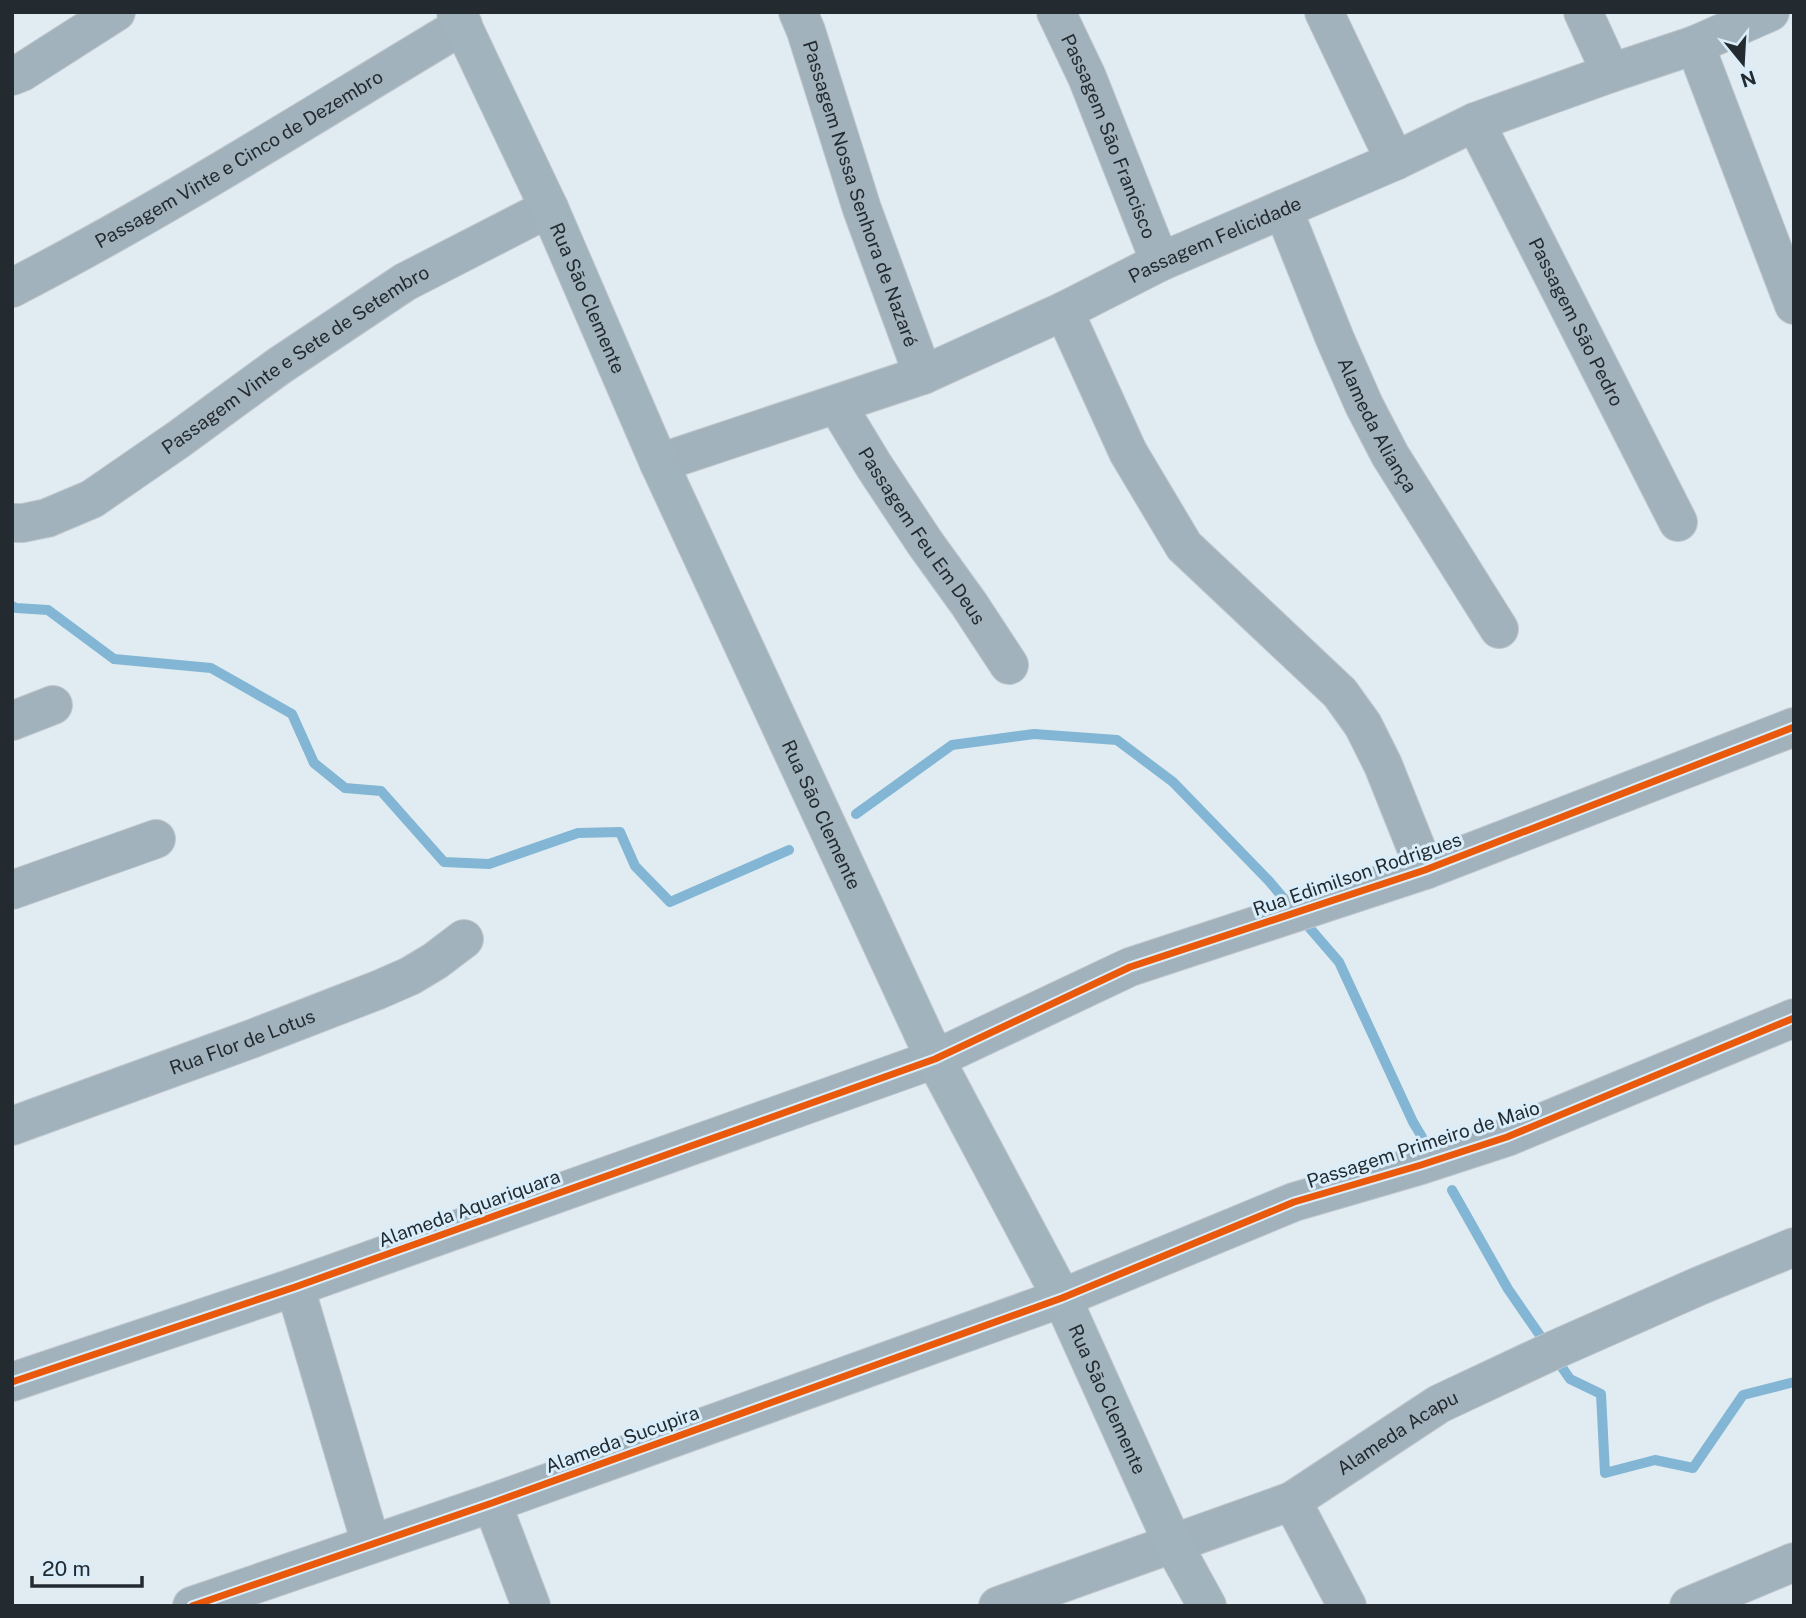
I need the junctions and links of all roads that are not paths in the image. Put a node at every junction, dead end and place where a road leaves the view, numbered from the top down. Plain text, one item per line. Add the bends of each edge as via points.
1 (116, 12) edge
2 (797, 12) edge
3 (1056, 12) edge
4 (1324, 12) edge
5 (1583, 12) edge
6 (1770, 12) edge
7 (459, 19) edge
8 (1695, 46) junction
9 (1611, 73) junction
10 (12, 76) edge
11 (1475, 122) junction
12 (1395, 161) junction
13 (549, 208) junction
14 (1283, 209) junction
15 (1160, 262) junction
16 (12, 288) edge
17 (1794, 305) edge
18 (1064, 312) junction
19 (923, 375) junction
20 (837, 405) junction
21 (659, 463) junction
22 (29, 521) edge
23 (1678, 522) dead end
24 (1499, 629) dead end
25 (1009, 665) dead end
26 (53, 705) dead end
27 (12, 721) edge
28 (1794, 727) edge
29 (156, 839) dead end
30 (1425, 870) junction
31 (12, 890) edge
32 (464, 939) dead end
33 (1794, 1018) edge
34 (935, 1059) junction
35 (12, 1125) edge
36 (1794, 1247) edge
37 (295, 1287) junction
38 (1062, 1298) junction
39 (12, 1382) edge
40 (1292, 1500) junction
41 (492, 1503) junction
42 (371, 1544) junction
43 (1173, 1544) junction
44 (1794, 1562) edge
45 (1697, 1604) edge
46 (192, 1606) edge
47 (531, 1606) edge
48 (998, 1606) edge
49 (1207, 1606) edge
50 (1348, 1606) edge

1 - 10 street
2 - 19 street, Passagem Nossa Senhora de Nazaré
3 - 15 street, Passagem São Francisco via 1087,77
4 - 12 street
5 - 9 street
6 - 8 street, Passagem Felicidade
7 - 13 main road, Rua São Clemente
7 - 16 street, Passagem Vinte e Cinco de Dezembro via 179,196
8 - 9 street, Passagem Felicidade
8 - 17 street
9 - 11 street, Passagem Felicidade
11 - 12 street, Passagem Felicidade
11 - 23 street, Passagem São Pedro
12 - 14 street, Passagem Felicidade
13 - 21 main road, Rua São Clemente
13 - 22 street, Passagem Vinte e Sete de Setembro via 405,282 92,499
14 - 15 street, Passagem Felicidade
14 - 24 street, Alameda Aliança via 1370,418
15 - 18 street, Passagem Felicidade
18 - 19 street, Passagem Felicidade
18 - 30 street via 1128,452 1184,545 1340,693 1363,725
19 - 20 street, Passagem Felicidade
20 - 21 street, Passagem Felicidade
20 - 25 street, Passagem Feu Em Deus
21 - 34 main road, Rua São Clemente
26 - 27 street
28 - 30 street, Rua Edimilson Rodrigues
29 - 31 street
30 - 34 street, Rua Edimilson Rodrigues via 1130,967
32 - 35 street, Rua Flor de Lotus via 410,976 378,990
33 - 38 street, Passagem Primeiro de Maio via 1507,1137 1294,1202
34 - 37 street, Alameda Aquariquara
34 - 38 main road, Rua São Clemente
36 - 40 street, Alameda Acapu via 1439,1404
37 - 39 street, Alameda Aquariquara
37 - 42 street
38 - 41 street, Alameda Sucupira
38 - 43 main road, Rua São Clemente
40 - 43 street, Alameda Acapu
40 - 50 street
41 - 42 street, Alameda Sucupira
41 - 47 street
42 - 46 street, Alameda Sucupira
43 - 48 street, Alameda Acapu
43 - 49 main road, Rua São Clemente
44 - 45 street

